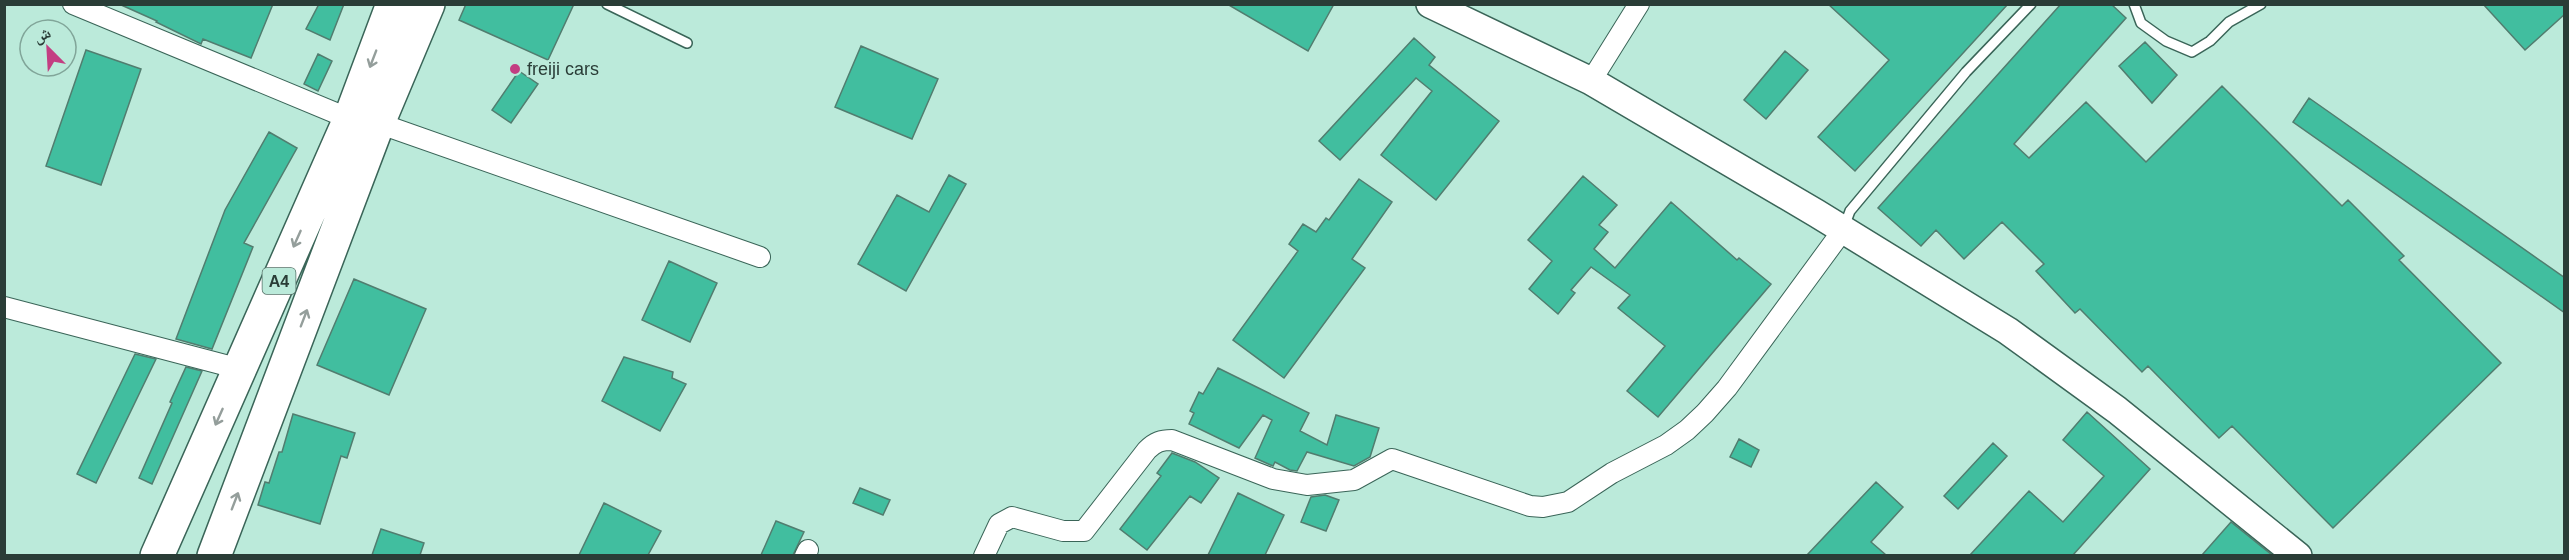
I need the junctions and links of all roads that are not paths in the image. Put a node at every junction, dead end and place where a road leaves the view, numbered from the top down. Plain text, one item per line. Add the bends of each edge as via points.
1 (393, 4) edge
2 (428, 4) edge
3 (607, 4) edge
4 (1430, 4) edge
5 (1639, 4) edge
6 (2031, 4) edge
7 (2134, 4) edge
8 (2261, 4) edge
9 (81, 6) edge
10 (687, 43) dead end
11 (1591, 81) junction
12 (364, 121) junction
13 (1843, 230) junction
14 (760, 257) dead end
15 (4, 307) edge
16 (240, 369) junction
17 (157, 555) edge
18 (214, 555) edge
19 (984, 555) edge
20 (2298, 555) edge

1 -> 12 highway, A4
2 - 12 highway, A4
3 - 10 lane
4 - 11 street
5 - 11 street
6 - 13 lane via 1952,89 1850,211
7 - 8 lane via 2141,23 2166,41 2192,52 2210,41 2229,21
9 - 12 street
11 - 13 street
12 - 14 street
12 -> 16 highway, A4
18 -> 12 highway, A4
13 - 19 street via 1706,413 1666,444 1568,502 1530,506 1392,459 1354,480 1291,483 1164,440 1147,450 1084,531 1063,531 1012,517 999,524
13 - 20 street via 2008,331 2117,410
15 - 16 street
16 -> 17 highway, A4

